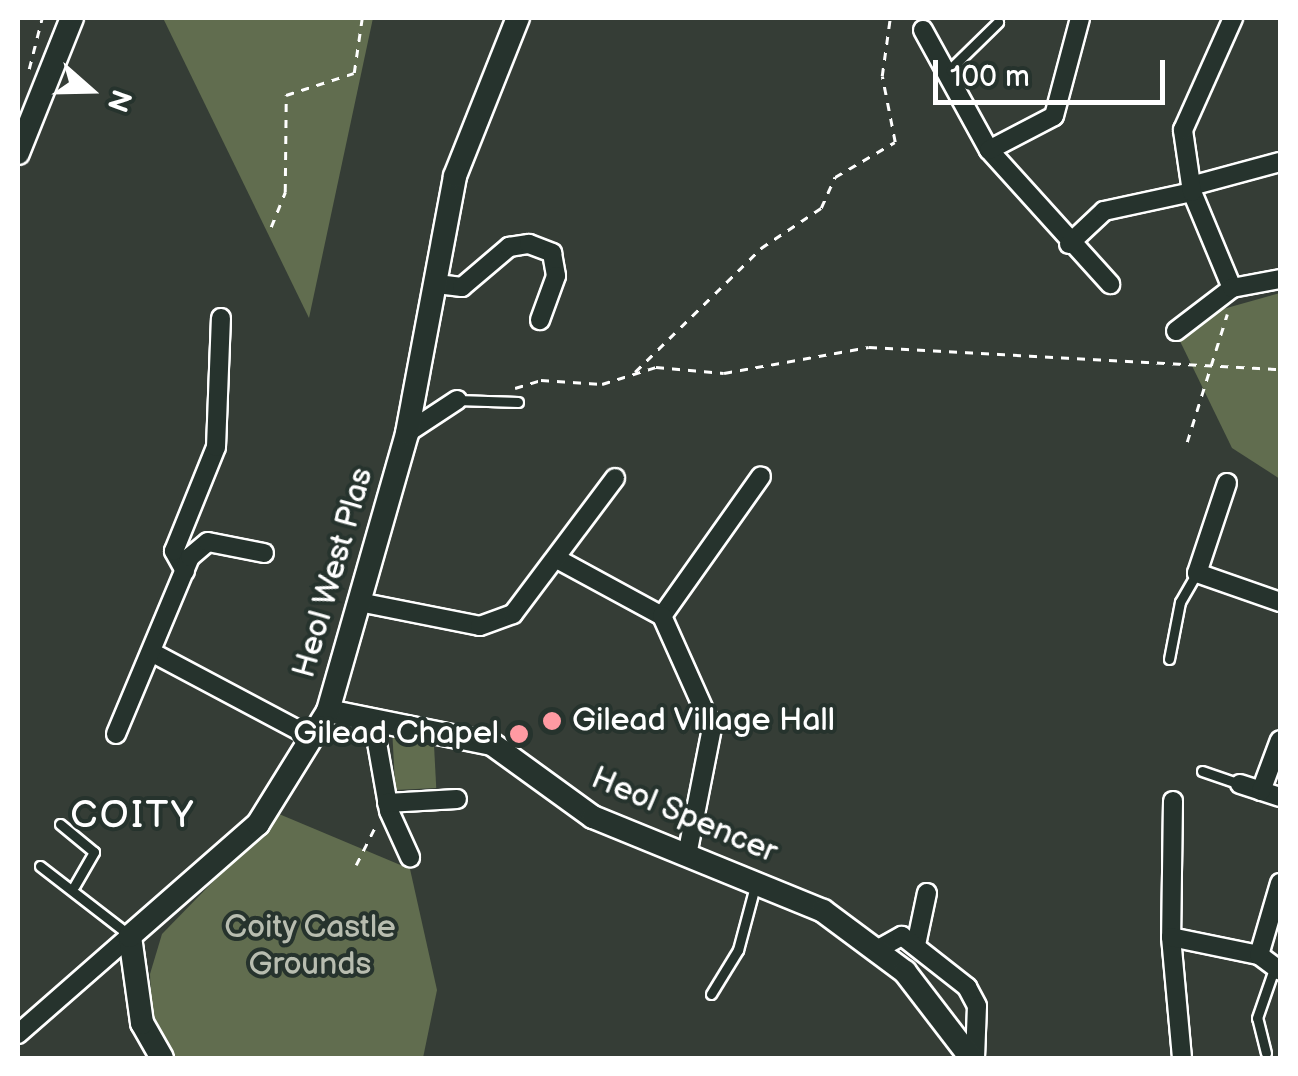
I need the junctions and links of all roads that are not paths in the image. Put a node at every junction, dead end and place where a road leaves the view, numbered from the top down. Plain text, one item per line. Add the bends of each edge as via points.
1 (53, 18) edge
2 (72, 18) edge
3 (518, 18) edge
4 (1080, 18) edge
5 (1233, 18) edge
6 (998, 22) dead end
7 (922, 30) dead end
8 (54, 53) junction
9 (944, 74) junction
10 (989, 150) junction
11 (18, 153) edge
12 (1280, 162) edge
13 (1191, 189) junction
14 (1068, 244) junction
15 (1280, 279) edge
16 (438, 284) junction
17 (1110, 284) dead end
18 (1232, 288) junction
19 (222, 318) dead end
20 (540, 320) dead end
21 (1176, 330) dead end
22 (457, 400) joint
23 (518, 402) dead end
24 (407, 433) junction
25 (761, 476) dead end
26 (613, 477) dead end
27 (1227, 483) dead end
28 (264, 553) dead end
29 (558, 560) junction
30 (185, 570) junction
31 (1197, 573) junction
32 (359, 602) junction
33 (1280, 602) edge
34 (662, 616) junction
35 (155, 654) junction
36 (1169, 658) dead end
37 (328, 711) junction
38 (373, 720) junction
39 (129, 726) dead end
40 (313, 738) junction
41 (1280, 740) edge
42 (1202, 771) dead end
43 (1240, 784) joint
44 (1261, 791) junction
45 (1280, 797) edge
46 (457, 799) dead end
47 (1174, 801) dead end
48 (388, 807) junction
49 (60, 824) dead end
50 (687, 854) junction
51 (410, 857) dead end
52 (40, 866) dead end
53 (756, 881) junction
54 (1280, 883) edge
55 (74, 886) junction
56 (927, 894) dead end
57 (130, 936) junction
58 (1171, 937) junction
59 (916, 945) junction
60 (880, 948) junction
61 (1259, 954) junction
62 (1278, 968) edge
63 (711, 994) dead end
64 (18, 1034) edge
65 (1266, 1053) dead end
66 (162, 1058) edge
67 (973, 1058) edge
68 (1182, 1058) edge

1 - 8 street
2 - 8 street
3 - 16 street, Heol West Plas via 455,176
4 - 10 street via 1054,116
5 - 13 street via 1211,78 1188,101
6 - 9 lane
7 - 9 street
8 - 11 street
9 - 10 street
10 - 14 street
12 - 13 street
13 - 14 street via 1104,211
13 - 18 street
14 - 17 street
15 - 18 street
16 - 20 street via 462,287 508,247 529,244 552,253 556,276
16 - 24 street, Heol West Plas
18 - 21 street
19 - 30 street via 216,447 174,551
22 - 23 lane
22 - 24 street
24 - 32 street, Heol West Plas
25 - 34 street
26 - 29 street
27 - 31 street
28 - 30 street via 208,542
29 - 32 street via 513,614 480,626
29 - 34 street
30 - 35 street
31 - 33 street
31 - 36 lane via 1180,602
32 - 37 street, Heol West Plas
34 - 50 street via 712,728
35 - 39 street
35 - 40 street
37 - 38 street, Heol Spencer
37 - 40 street, Heol West Plas
38 - 48 street
38 - 50 street, Heol Spencer via 492,744 580,810
40 - 57 street, Heol West Plas via 245,838
41 - 44 street
42 - 43 lane
43 - 44 street
44 - 45 street
46 - 48 street
47 - 58 street
48 - 51 street
49 - 55 lane via 94,852
50 - 53 street, Heol Spencer
52 - 55 lane
53 - 60 street, Heol Spencer
53 - 63 lane via 744,936
54 - 61 street
55 - 57 lane
56 - 59 street
57 - 64 street, Heol West Plas
57 - 66 street via 142,1023
58 - 61 street
58 - 68 street
59 - 60 street via 902,936
59 - 67 street via 977,1006
60 - 67 street, Heol Spencer
61 - 62 street
62 - 65 lane via 1257,1018

